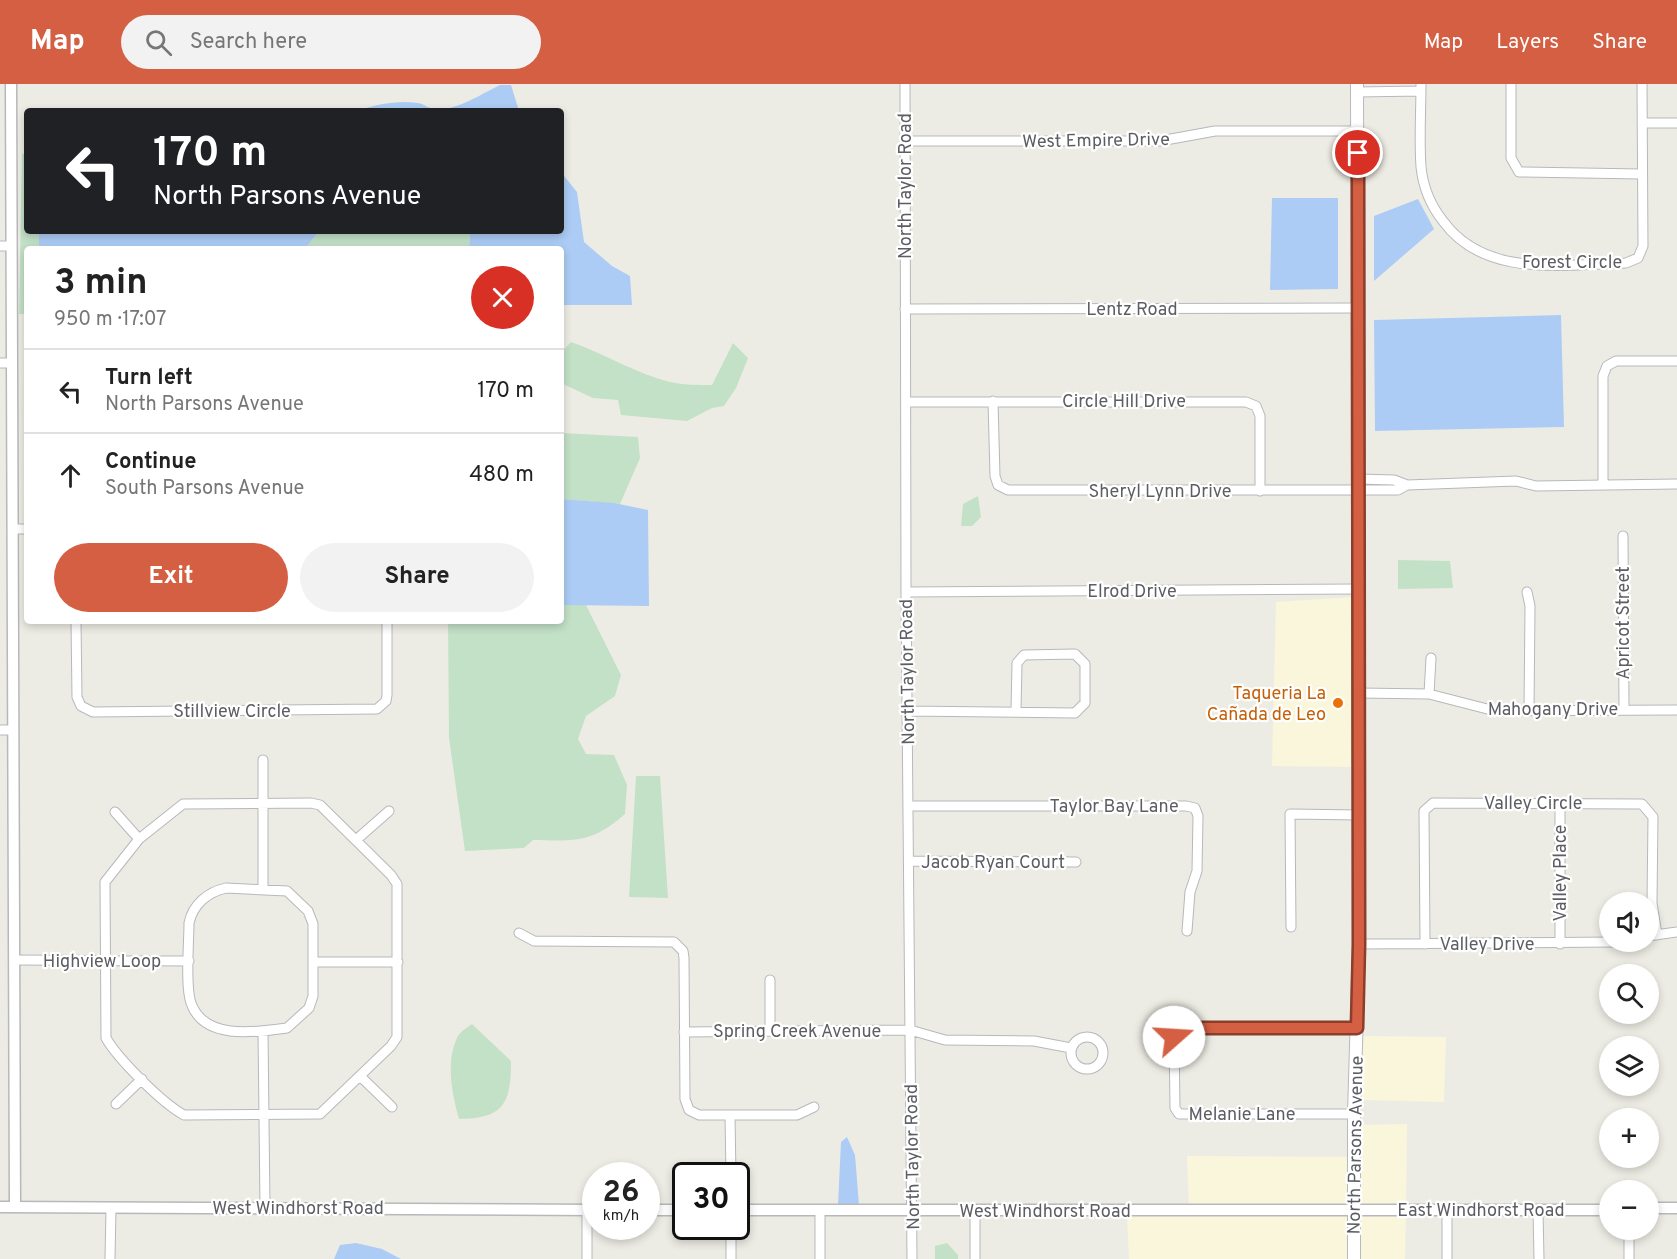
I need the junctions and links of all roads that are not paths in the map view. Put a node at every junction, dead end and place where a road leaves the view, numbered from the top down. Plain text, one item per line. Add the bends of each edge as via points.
1 (11, 84) edge
2 (905, 84) edge
3 (1511, 84) edge
4 (1642, 84) edge
5 (1421, 87) edge
6 (1357, 88) edge
7 (1642, 123) junction
8 (1677, 123) edge
9 (1358, 131) junction
10 (905, 141) junction
11 (1641, 174) junction
12 (5, 246) edge
13 (905, 309) junction
14 (1358, 309) junction
15 (1677, 360) edge
16 (0, 363) edge
17 (12, 363) junction
18 (993, 401) junction
19 (906, 402) junction
20 (1358, 484) junction
21 (1677, 484) edge
22 (1603, 485) junction
23 (1260, 491) junction
24 (13, 529) junction
25 (24, 529) edge
26 (1623, 536) dead end
27 (1358, 589) junction
28 (906, 592) junction
29 (1527, 592) dead end
30 (76, 624) edge
31 (387, 624) edge
32 (1431, 658) dead end
33 (1359, 693) junction
34 (1429, 693) junction
35 (1529, 710) junction
36 (1624, 710) junction
37 (1677, 710) edge
38 (907, 711) junction
39 (1016, 711) junction
40 (0, 730) edge
41 (13, 730) junction
42 (263, 760) dead end
43 (263, 803) junction
44 (1560, 803) junction
45 (908, 806) junction
46 (389, 811) dead end
47 (115, 812) dead end
48 (1359, 815) junction
49 (139, 839) junction
50 (356, 840) junction
51 (909, 861) junction
52 (1077, 862) dead end
53 (263, 888) junction
54 (1652, 892) edge
55 (1291, 927) dead end
56 (1187, 931) dead end
57 (1677, 932) edge
58 (519, 933) dead end
59 (1659, 935) edge
60 (1599, 943) edge
61 (1359, 944) junction
62 (1425, 944) junction
63 (1560, 944) junction
64 (14, 960) junction
65 (104, 961) junction
66 (189, 961) junction
67 (313, 962) junction
68 (398, 962) junction
69 (770, 980) dead end
70 (1357, 1028) junction
71 (910, 1030) junction
72 (263, 1031) junction
73 (770, 1031) junction
74 (684, 1032) junction
75 (1071, 1048) dead end
76 (360, 1076) junction
77 (142, 1079) junction
78 (116, 1104) dead end
79 (392, 1107) dead end
80 (814, 1107) dead end
81 (1354, 1114) junction
82 (264, 1116) junction
83 (730, 1116) junction
84 (730, 1162) edge
85 (0, 1207) edge
86 (15, 1207) junction
87 (111, 1208) junction
88 (265, 1208) junction
89 (1659, 1208) edge
90 (1677, 1208) edge
91 (1353, 1209) junction
92 (582, 1210) edge
93 (750, 1210) edge
94 (820, 1210) junction
95 (1538, 1210) junction
96 (1599, 1210) edge
97 (912, 1211) junction
98 (975, 1211) junction
99 (1447, 1212) junction
100 (589, 1240) edge
101 (731, 1240) edge
102 (1629, 1240) edge
103 (110, 1259) edge
104 (587, 1259) edge
105 (731, 1259) edge
106 (820, 1259) edge
107 (912, 1259) edge
108 (975, 1259) edge
109 (1354, 1259) edge
110 (1447, 1259) edge
111 (1539, 1259) edge
112 (1629, 1259) edge

1 - 12 street
2 - 10 street, North Taylor Road
3 - 11 street via 1511,158 1519,172
4 - 7 street, Forest Circle
5 - 6 street, Forest Circle
5 - 11 street, Forest Circle via 1421,167 1430,201 1447,228 1488,257 1525,264 1633,262 1643,246
6 - 9 main road, North Parsons Avenue
7 - 8 street
7 - 11 street, Forest Circle
9 - 10 street, West Empire Drive via 1215,131 1160,141
9 - 14 main road, North Parsons Avenue
10 - 13 street, North Taylor Road
12 - 17 street
13 - 14 street, Lentz Road
13 - 19 street, North Taylor Road
14 - 20 main road, North Parsons Avenue
15 - 22 street via 1616,361 1607,366 1603,376
16 - 17 street
17 - 24 street
18 - 19 street, Circle Hill Drive
18 - 23 street, Sheryl Lynn Drive via 994,476 1008,490
18 - 23 street, Circle Hill Drive via 1251,403 1260,416
19 - 28 street, North Taylor Road
20 - 22 street, Sheryl Lynn Drive via 1394,480 1407,485
20 - 23 street, Sheryl Lynn Drive
20 - 27 main road, North Parsons Avenue
21 - 22 street, Sheryl Lynn Drive
24 - 25 street
24 - 41 street
26 - 36 street, Apricot Street
27 - 28 street, Elrod Drive
27 - 33 main road, North Parsons Avenue
28 - 38 street, North Taylor Road
29 - 35 street
30 - 31 street, Stillview Circle via 77,697 81,706 93,712 377,709 387,695
32 - 34 street
33 - 34 street, Mahogany Drive
33 - 48 main road, North Parsons Avenue
34 - 35 street, Mahogany Drive via 1478,708
35 - 36 street, Mahogany Drive
36 - 37 street, Mahogany Drive
38 - 39 street
38 - 45 street, North Taylor Road
39 - 39 street via 1080,711 1085,703 1083,659 1074,654 1024,655 1017,663
40 - 41 street
41 - 64 street
42 - 43 street
43 - 49 street via 183,804
43 - 50 street via 320,805
43 - 53 street
44 - 54 street, Valley Circle via 1636,802 1650,811
44 - 62 street, Valley Circle via 1434,803 1424,811
44 - 63 street, Valley Place
45 - 51 street, North Taylor Road
45 - 56 street, Taylor Bay Lane via 1195,808 1197,872 1190,892
46 - 50 street
47 - 49 street
48 - 55 street via 1290,814
48 - 61 main road, North Parsons Avenue
49 - 65 street via 105,882
50 - 68 street via 397,884
51 - 52 street, Jacob Ryan Court
51 - 71 street, North Taylor Road
53 - 66 street via 211,891 191,912
53 - 67 street via 287,891 308,911 313,924
57 - 59 street
58 - 74 street via 534,941 674,942 684,958
60 - 63 street, Valley Drive
61 - 62 street, Valley Drive
61 - 70 main road, North Parsons Avenue
62 - 63 street, Valley Drive
64 - 65 street, Highview Loop
64 - 86 street
65 - 66 street, Highview Loop
65 - 77 street via 106,1038
66 - 72 street via 190,1002 209,1025 224,1031
67 - 68 street
67 - 72 street via 309,1008 287,1028
68 - 76 street via 397,1037
69 - 73 street
70 - 81 main road, North Parsons Avenue
70 - 81 street, Melanie Lane via 1184,1028 1174,1037 1174,1104 1179,1114
71 - 73 street, Spring Creek Avenue
71 - 75 street, Spring Creek Avenue via 945,1040 1034,1041
71 - 97 street, North Taylor Road
72 - 82 street
73 - 74 street, Spring Creek Avenue
74 - 83 street via 686,1105 699,1115
76 - 79 street
76 - 82 street via 320,1114
77 - 78 street
77 - 82 street via 184,1115
80 - 83 street via 797,1115
81 - 91 main road, North Parsons Avenue
82 - 88 street
83 - 84 street
85 - 86 street, West Windhorst Road
86 - 87 street, West Windhorst Road
87 - 88 street, West Windhorst Road
87 - 103 street
88 - 92 street, West Windhorst Road
89 - 90 street
91 - 98 street, West Windhorst Road
91 - 99 street, East Windhorst Road
91 - 109 main road, North Parsons Avenue
93 - 94 street, West Windhorst Road
94 - 97 street, West Windhorst Road
94 - 106 street
95 - 96 street, East Windhorst Road
95 - 99 street, East Windhorst Road
95 - 111 street
97 - 98 street, West Windhorst Road
97 - 107 street, North Taylor Road
98 - 108 street
99 - 110 street
100 - 104 street
101 - 105 street
102 - 112 street

